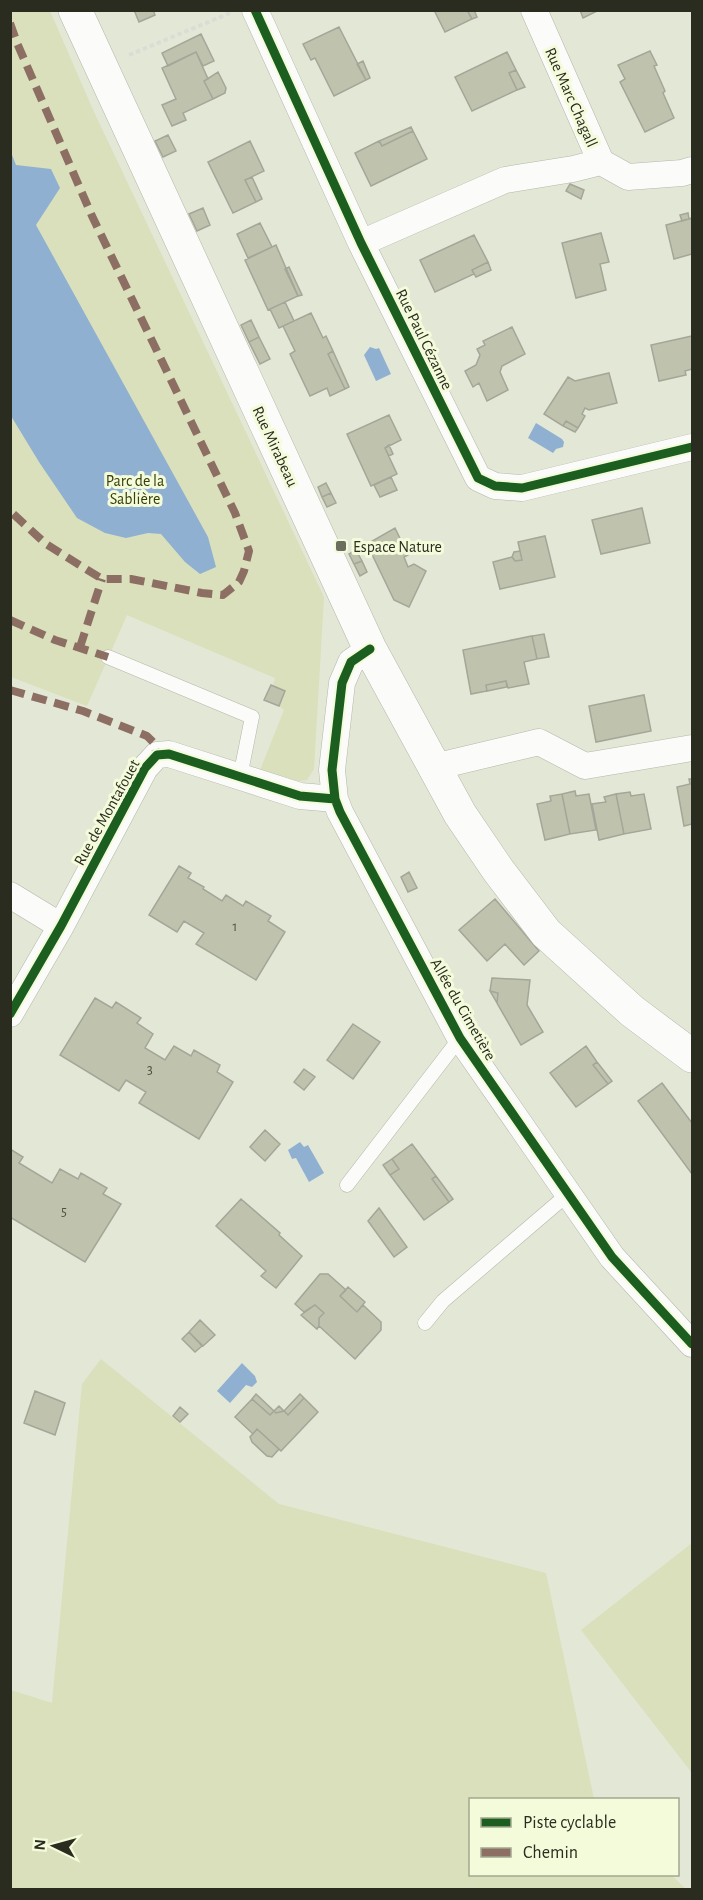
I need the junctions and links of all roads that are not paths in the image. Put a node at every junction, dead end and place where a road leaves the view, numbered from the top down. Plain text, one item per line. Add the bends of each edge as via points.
1 (75, 10) edge
2 (255, 10) edge
3 (534, 10) edge
4 (601, 162) junction
5 (693, 170) edge
6 (361, 243) junction
7 (693, 447) edge
8 (370, 649) junction
9 (108, 657) dead end
10 (693, 748) edge
11 (434, 767) junction
12 (240, 777) junction
13 (334, 799) junction
14 (10, 895) edge
15 (61, 926) junction
16 (10, 1014) edge
17 (460, 1038) junction
18 (693, 1056) edge
19 (347, 1185) dead end
20 (568, 1194) junction
21 (425, 1323) dead end
22 (693, 1344) edge

1 - 8 main road, Rue Mirabeau
2 - 6 street, Rue Paul Cézanne
3 - 4 street, Rue Marc Chagall
4 - 5 street, Rue Marc Chagall via 628,177
4 - 6 street via 506,180
6 - 7 street, Rue Paul Cézanne via 478,478 495,486 522,488
8 - 11 main road, Rue Mirabeau
8 - 13 street, Allée du Cimetière via 351,662 342,683 332,770
9 - 12 lane via 252,717
10 - 11 street via 585,766 539,742
11 - 18 main road, Rue Mirabeau via 460,814 546,933 632,1011
12 - 13 street, Rue de Montafouet via 300,796
12 - 15 street, Rue de Montafouet via 169,754 157,756 145,768
13 - 17 street, Allée du Cimetière
14 - 15 street
15 - 16 street, Rue de Montafouet
17 - 19 lane
17 - 20 street, Allée du Cimetière
20 - 21 lane via 443,1301
20 - 22 street, Allée du Cimetière via 612,1257

